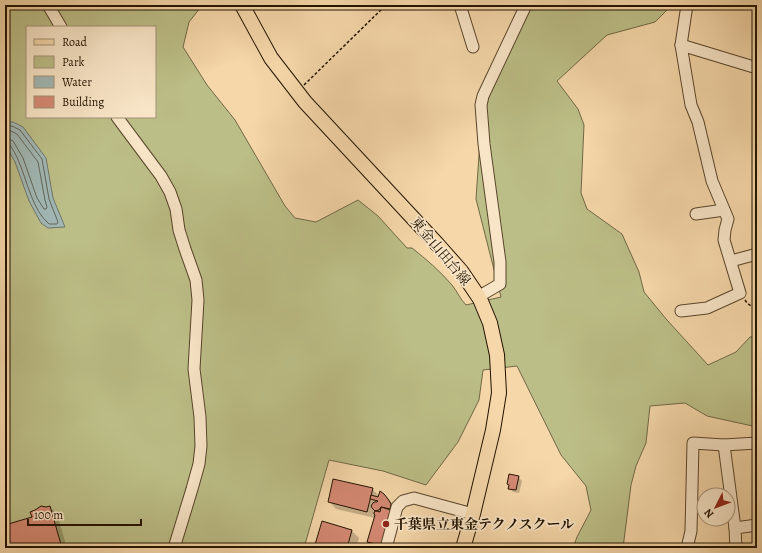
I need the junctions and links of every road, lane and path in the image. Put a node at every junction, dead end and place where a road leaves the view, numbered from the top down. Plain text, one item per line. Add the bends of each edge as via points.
1 (48, 5) edge
2 (242, 5) edge
3 (386, 5) edge
4 (460, 5) edge
5 (526, 5) edge
6 (687, 5) edge
7 (60, 26) edge
8 (681, 45) junction
9 (473, 46) dead end
10 (757, 68) edge
11 (296, 91) junction
12 (118, 118) edge
13 (724, 210) junction
14 (696, 214) dead end
15 (757, 254) edge
16 (731, 260) junction
17 (740, 293) junction
18 (478, 297) junction
19 (757, 310) edge
20 (681, 311) dead end
21 (757, 443) edge
22 (724, 445) junction
23 (472, 514) junction
24 (757, 525) edge
25 (735, 528) junction
26 (174, 548) edge
27 (386, 548) edge
28 (463, 548) edge
29 (687, 548) edge
30 (736, 548) edge

1 - 7 street
2 - 11 main road, 東金山田台線 via 271,58
3 - 11 path
4 - 9 street
5 - 18 street via 481,105 500,262 500,284
6 - 8 street
8 - 10 street
8 - 13 street via 690,105 698,122 712,181
11 - 18 main road, 東金山田台線 via 461,271
12 - 26 street via 170,192 179,230 196,280 198,300 194,369 201,446 199,464
13 - 14 street
13 - 16 street via 728,219 724,240
15 - 16 street
16 - 17 street
17 - 19 path via 747,303
17 - 20 street via 707,308
18 - 23 main road, 東金山田台線 via 490,323 497,355 499,393 493,430
21 - 22 street
22 - 25 street
22 - 29 street via 693,443 691,531
23 - 27 street via 414,498 403,501 397,507
23 - 28 main road, 東金山田台線
24 - 25 street
25 - 30 street

